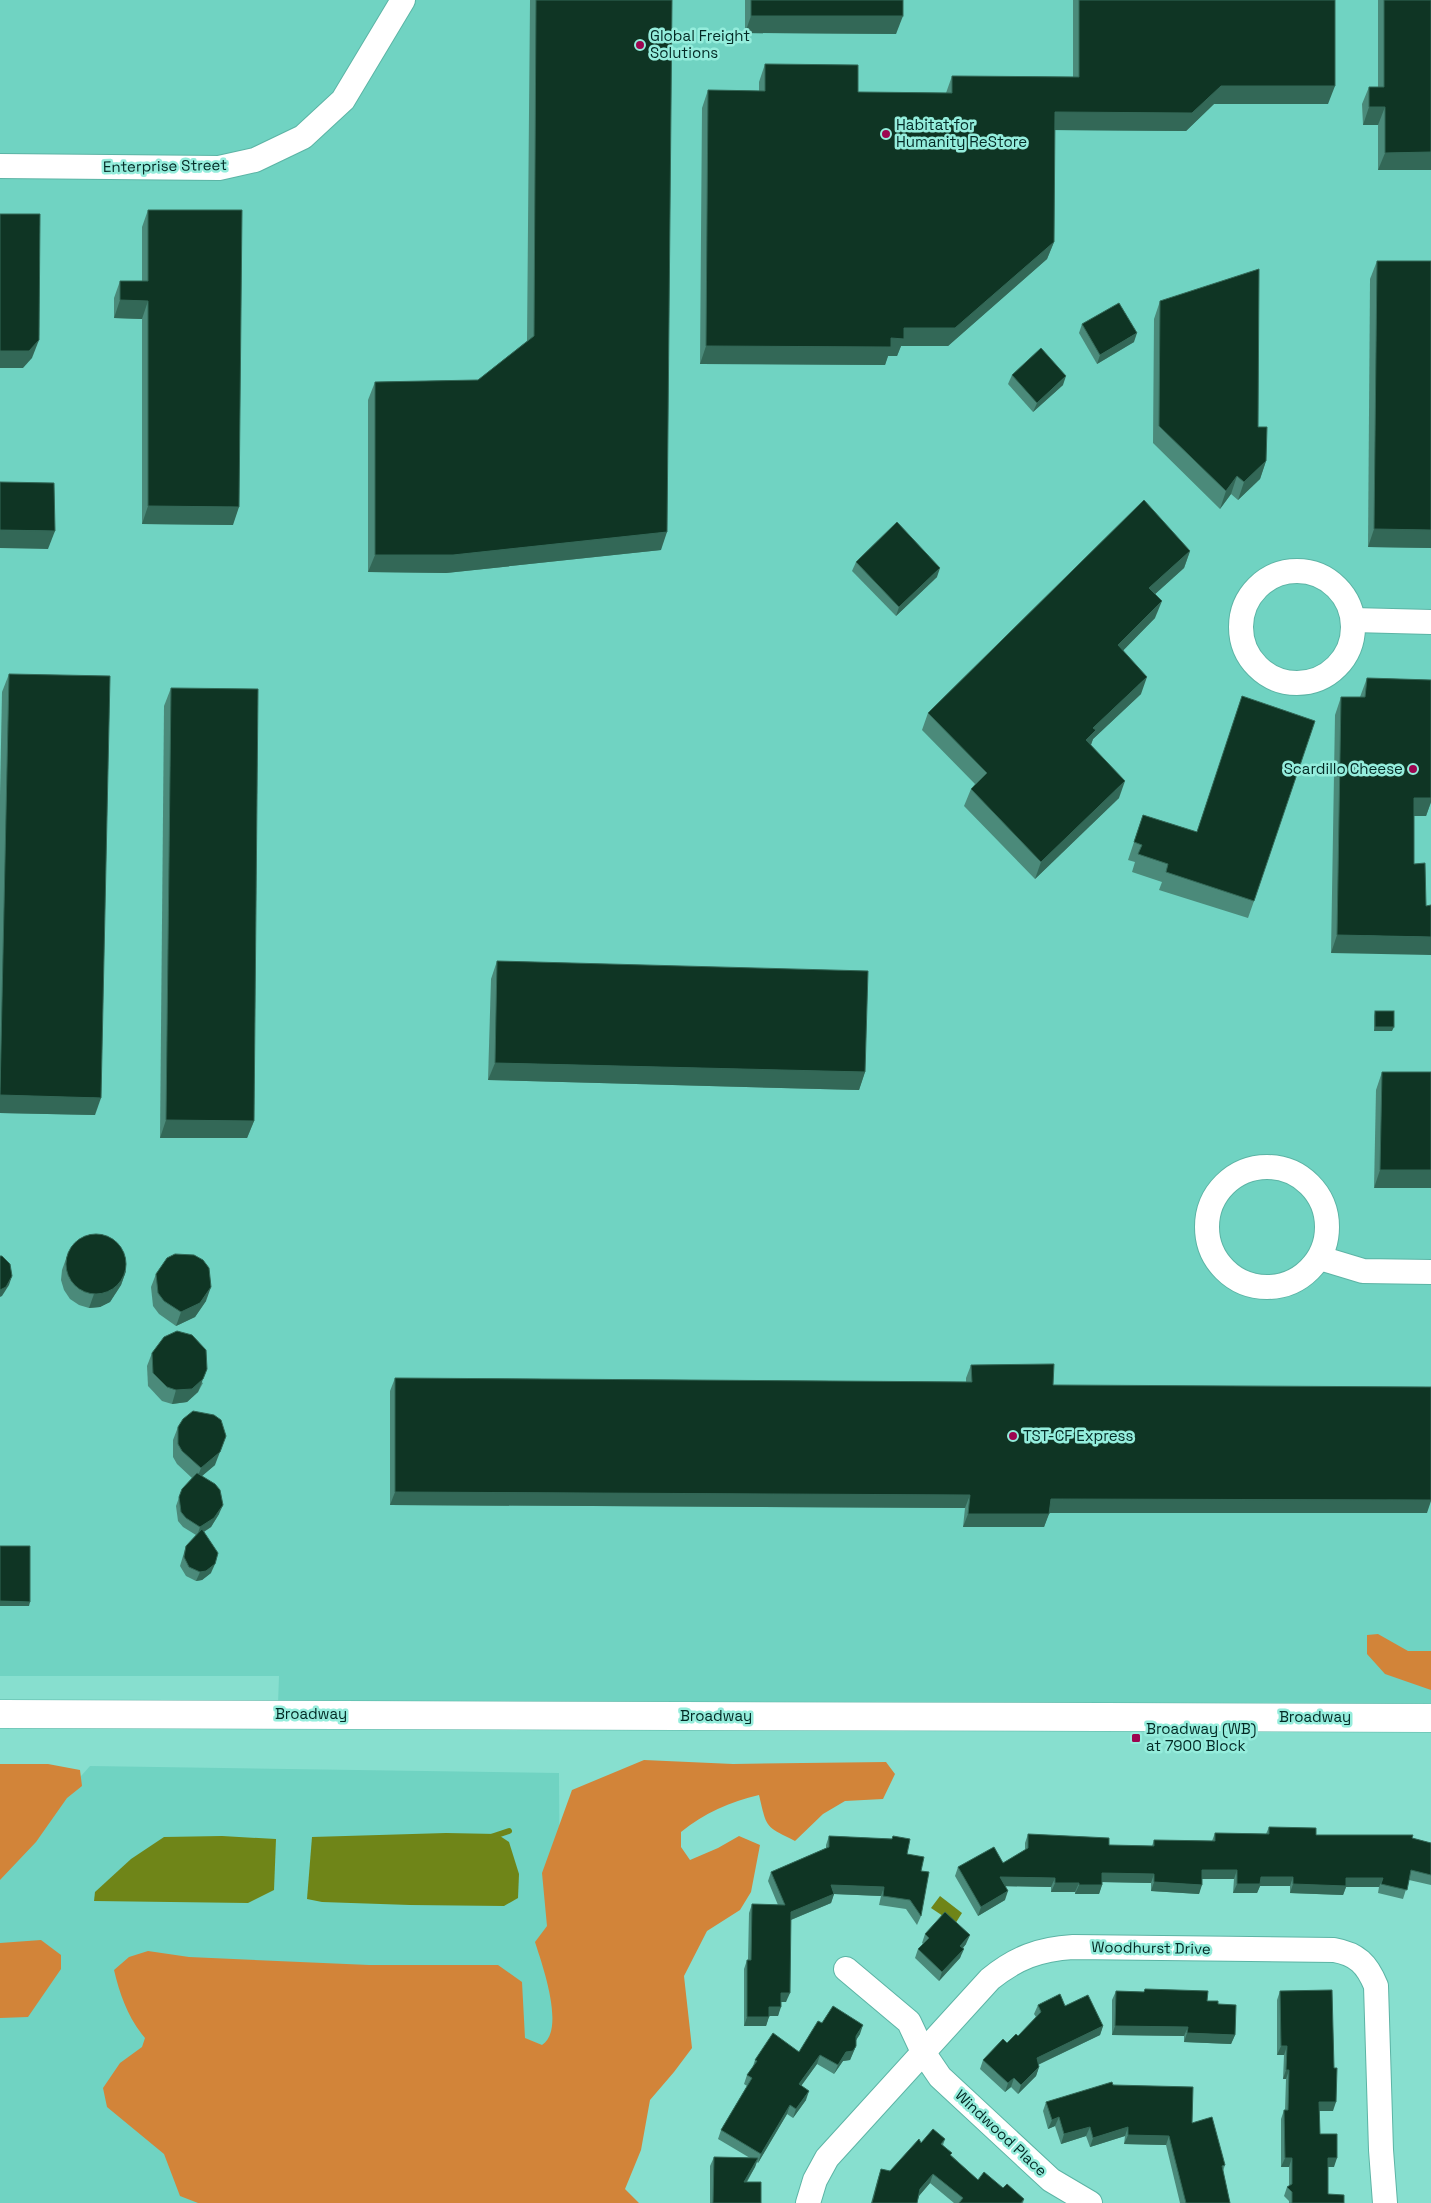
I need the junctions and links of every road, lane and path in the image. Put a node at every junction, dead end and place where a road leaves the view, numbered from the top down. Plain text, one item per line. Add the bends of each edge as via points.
1 (403, 0) edge
2 (0, 166) edge
3 (1353, 620) junction
4 (1431, 622) edge
5 (1320, 1258) junction
6 (1431, 1272) edge
7 (0, 1714) edge
8 (1431, 1718) edge
9 (846, 1968) dead end
10 (923, 2052) junction
11 (808, 2203) edge
12 (1090, 2203) edge
13 (1385, 2203) edge

1 - 2 street, Enterprise Street via 343,100 303,137 255,160 219,168
3 - 3 street via 1348,603 1331,583 1308,572 1290,571 1272,576 1257,587 1246,603 1241,621 1242,640 1249,657 1262,671 1278,680 1297,683 1316,680 1332,671 1345,656 1352,639
3 - 4 street
5 - 5 street via 1327,1239 1328,1219 1322,1200 1310,1183 1293,1172 1267,1167 1253,1168 1235,1176 1220,1189 1210,1207 1206,1226 1210,1246 1219,1264 1234,1278 1252,1286 1271,1288 1291,1283 1307,1273
5 - 6 street via 1363,1271
7 - 8 street, Broadway
9 - 10 street, Windwood Place via 908,2022
10 - 11 street, Woodhurst Drive via 827,2158
10 - 12 street, Windwood Place via 940,2077 1051,2180
10 - 13 street, Woodhurst Drive via 990,1979 1017,1959 1048,1949 1346,1952 1365,1964 1376,1986

